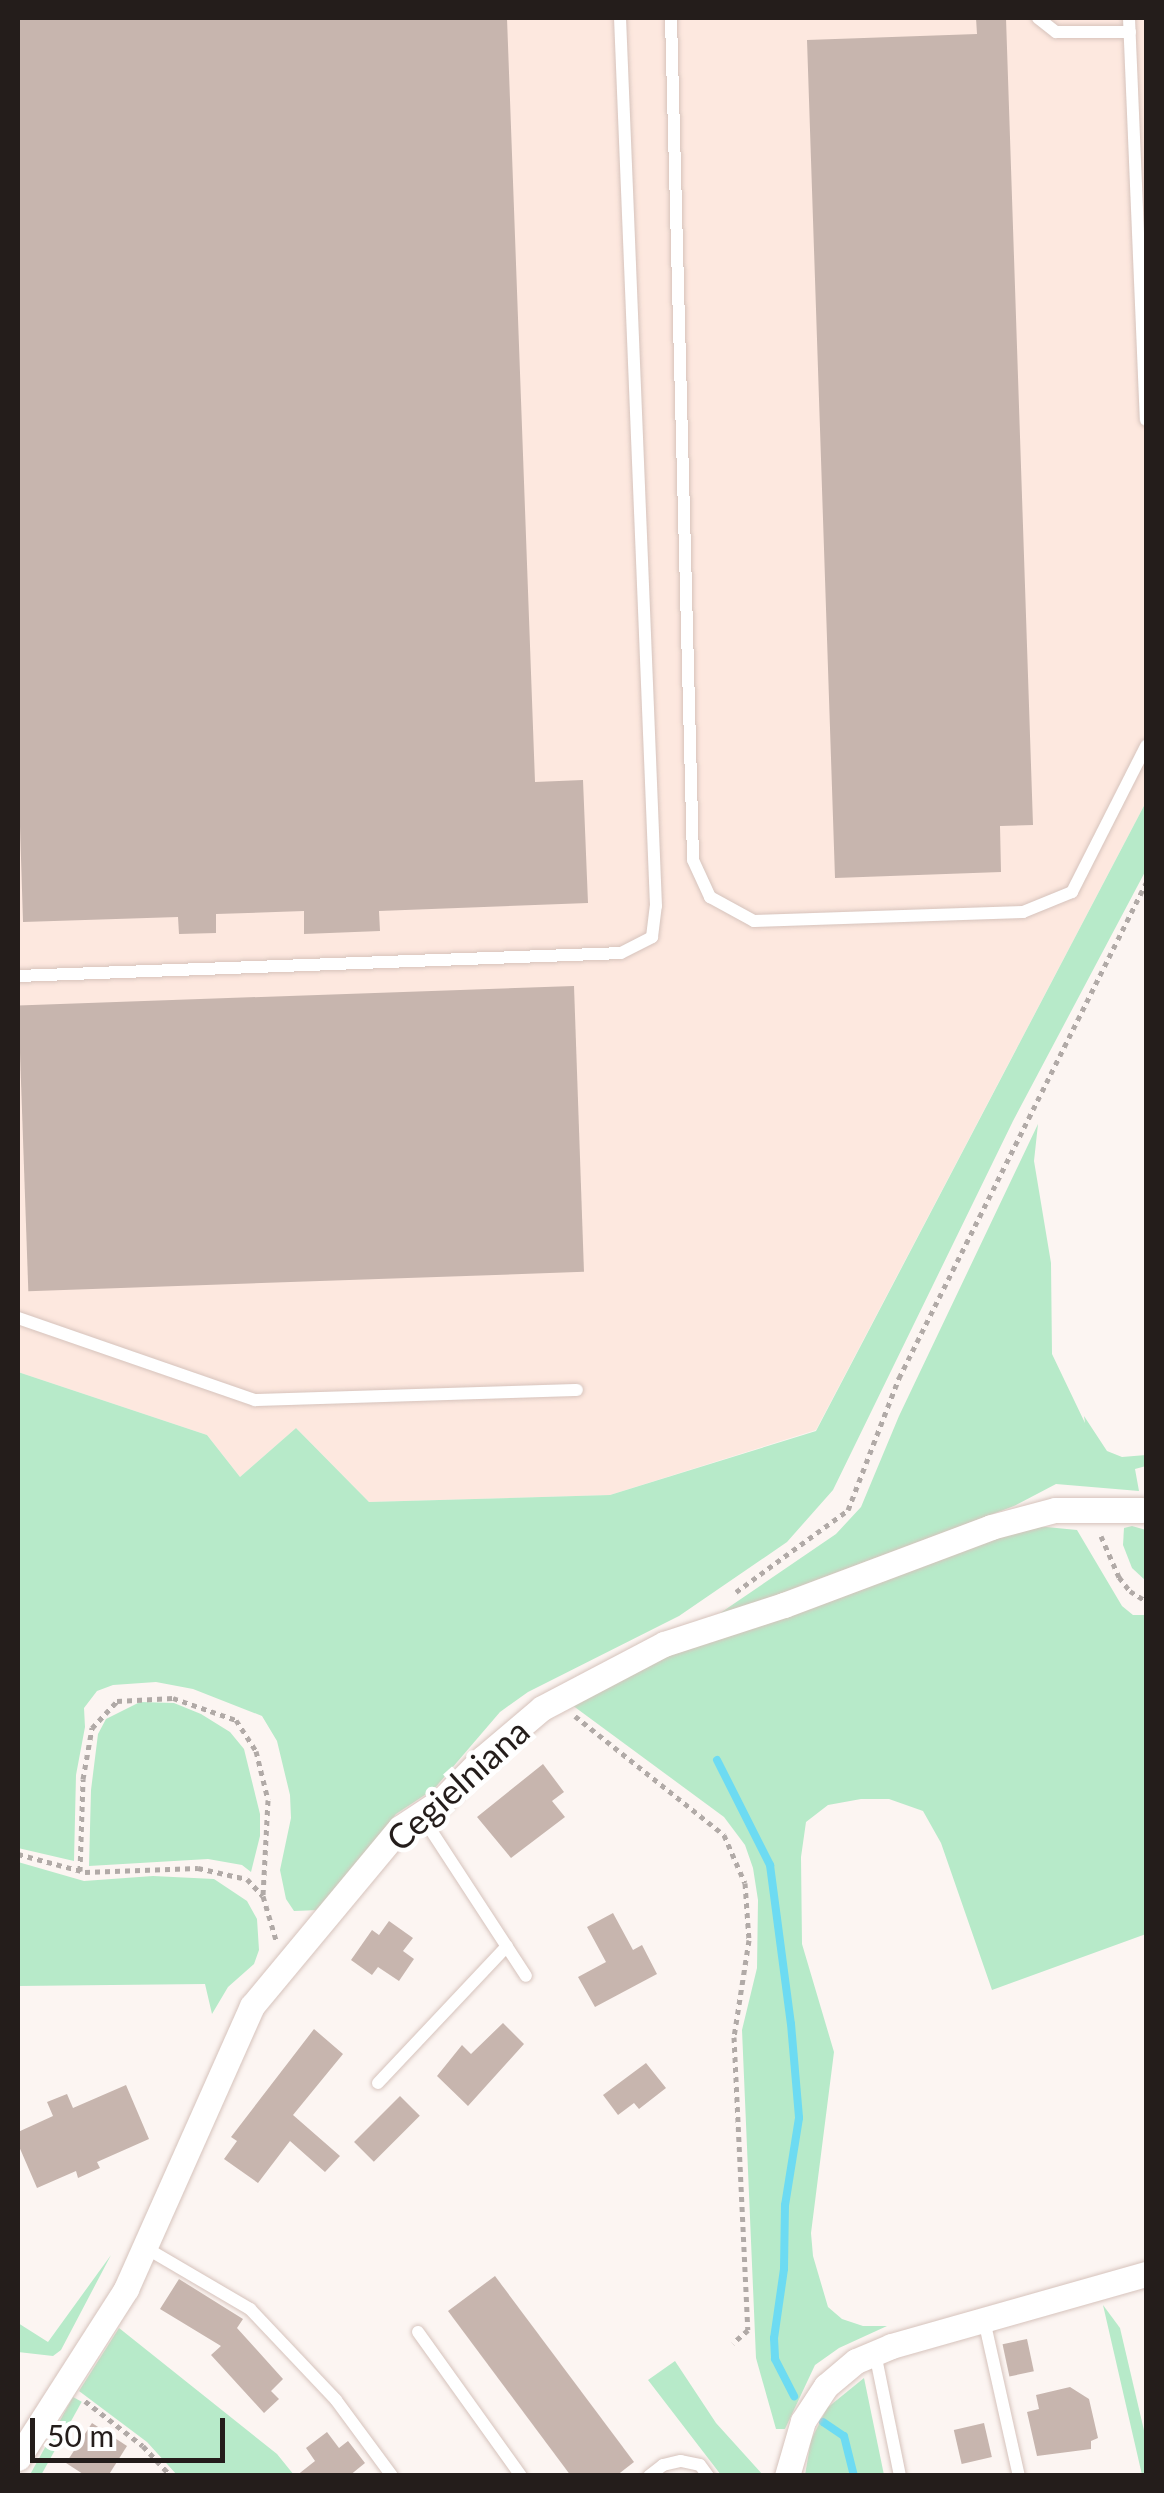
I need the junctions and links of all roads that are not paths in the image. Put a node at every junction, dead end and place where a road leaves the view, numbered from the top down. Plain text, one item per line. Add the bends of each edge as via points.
1 (620, 18) edge
2 (671, 18) edge
3 (1038, 18) edge
4 (1129, 25) edge
5 (1146, 420) edge
6 (1146, 746) edge
7 (18, 976) edge
8 (18, 1318) edge
9 (576, 1390) dead end
10 (1142, 1510) dead end
11 (422, 1815) junction
12 (507, 1946) junction
13 (526, 1976) dead end
14 (378, 2084) dead end
15 (146, 2248) junction
16 (1146, 2274) edge
17 (984, 2320) junction
18 (418, 2332) dead end
19 (875, 2353) junction
20 (18, 2458) edge
21 (392, 2476) edge
22 (521, 2476) edge
23 (649, 2476) edge
24 (708, 2476) edge
25 (787, 2476) edge
26 (900, 2476) edge
27 (1019, 2476) edge

1 - 7 lane via 656,906 652,937 621,953
2 - 6 lane via 693,860 710,897 754,921 1023,912 1072,892
3 - 4 lane via 1056,32
4 - 5 lane
8 - 9 lane via 255,1400
10 - 11 street, Cegielniana via 1055,1510 991,1527 664,1644 555,1700
11 - 12 lane
11 - 15 street, Cegielniana via 400,1828 252,2006
12 - 13 lane
12 - 14 lane
15 - 20 street, Cegielniana
15 - 21 lane via 250,2309 336,2400
16 - 17 street
17 - 19 street
17 - 27 lane
18 - 22 lane
19 - 25 street via 826,2386 802,2422
19 - 26 lane
23 - 24 lane via 681,2461 700,2464

